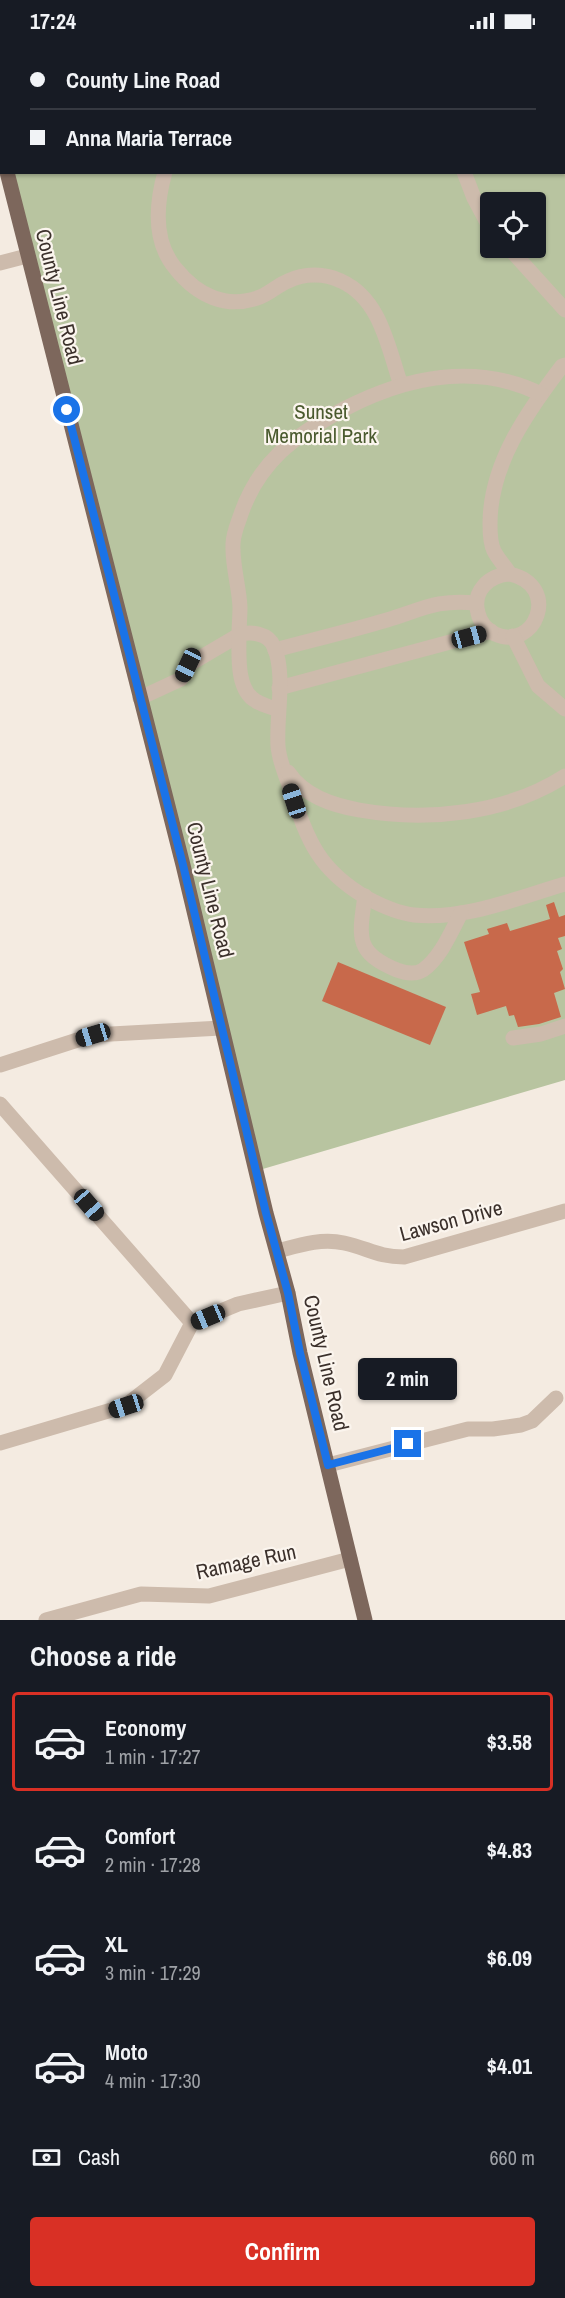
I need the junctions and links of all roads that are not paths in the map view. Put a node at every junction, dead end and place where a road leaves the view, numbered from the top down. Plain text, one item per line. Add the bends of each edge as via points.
1 (7, 174) edge
2 (165, 174) edge
3 (465, 174) edge
4 (480, 209) edge
5 (27, 256) junction
6 (518, 258) edge
7 (0, 263) edge
8 (565, 310) edge
9 (564, 364) edge
10 (401, 385) junction
11 (541, 394) junction
12 (510, 574) junction
13 (476, 603) junction
14 (490, 631) junction
15 (239, 635) junction
16 (513, 636) junction
17 (275, 650) junction
18 (279, 688) junction
19 (140, 698) junction
20 (565, 709) edge
21 (278, 710) junction
22 (281, 759) junction
23 (565, 776) edge
24 (565, 884) edge
25 (365, 896) junction
26 (461, 913) junction
27 (565, 1026) edge
28 (221, 1029) junction
29 (513, 1038) dead end
30 (0, 1065) edge
31 (0, 1104) edge
32 (565, 1211) edge
33 (278, 1251) junction
34 (288, 1293) junction
35 (192, 1323) junction
36 (556, 1398) dead end
37 (0, 1443) edge
38 (328, 1465) junction
39 (350, 1559) junction
40 (45, 1620) edge
41 (365, 1620) edge

1 - 5 main road, County Line Road
2 - 10 street via 159,201 160,239 171,263 197,291 230,302 260,297 300,276 341,280 363,295 378,317
3 - 4 street
5 - 7 street
5 - 19 main road, County Line Road
6 - 8 street
9 - 11 street
10 - 11 street via 472,376 519,383
10 - 15 street via 306,430 261,475 244,507 233,542
11 - 12 street via 506,453 493,490 491,543
12 - 13 street via 491,578 478,593
12 - 16 street via 529,581 539,599 537,619 531,627
13 - 14 street via 480,619
13 - 17 street via 433,604
14 - 16 street
14 - 18 street
15 - 17 street via 261,636
15 - 19 street via 188,665 181,679
15 - 21 street via 238,670 244,685 253,700
16 - 20 street via 538,686
17 - 18 street
18 - 21 street
19 - 28 main road, County Line Road
21 - 22 street
22 - 23 street via 295,782 327,802 399,816 475,810 513,800
22 - 25 street via 300,817 319,856 335,876
24 - 26 street
25 - 26 street via 411,915
25 - 26 street via 361,924 366,952 378,962 405,973 420,972 432,963
27 - 29 street
28 - 30 street via 93,1035
28 - 33 main road, County Line Road
31 - 35 street
32 - 33 street, Lawson Drive via 404,1257 388,1257 342,1242 325,1241
33 - 34 main road, County Line Road
34 - 35 street via 238,1304
34 - 38 main road, County Line Road
35 - 37 street via 165,1376 126,1406
36 - 38 street via 532,1421 521,1425 468,1429
38 - 39 main road, County Line Road
39 - 40 street, Ramage Run via 209,1596 141,1594
39 - 41 main road, County Line Road

